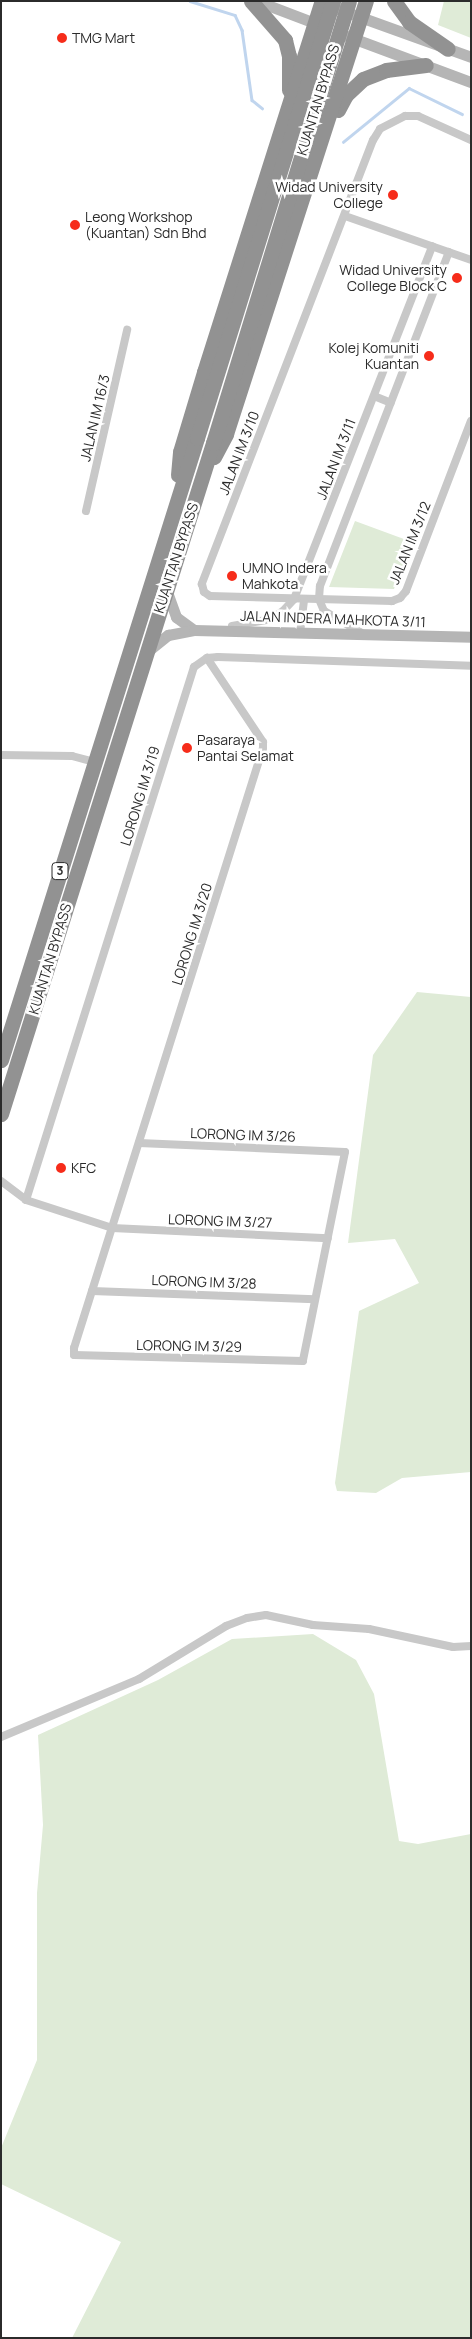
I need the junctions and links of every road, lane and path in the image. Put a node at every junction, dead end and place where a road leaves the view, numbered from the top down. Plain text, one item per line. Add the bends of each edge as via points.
1 (251, 1) edge
2 (257, 1) edge
3 (349, 1) edge
4 (366, 1) edge
5 (394, 1) edge
6 (324, 2) edge
7 (361, 17) junction
8 (315, 24) junction
9 (354, 38) junction
10 (448, 48) junction
11 (471, 56) edge
12 (304, 60) junction
13 (426, 65) junction
14 (345, 67) junction
15 (471, 82) edge
16 (289, 106) junction
17 (322, 139) junction
18 (470, 139) edge
19 (345, 216) junction
20 (432, 246) junction
21 (449, 252) junction
22 (471, 260) edge
23 (127, 330) dead end
24 (374, 396) junction
25 (391, 402) junction
26 (471, 421) edge
27 (199, 488) junction
28 (176, 504) junction
29 (86, 511) dead end
30 (166, 587) junction
31 (294, 599) junction
32 (304, 599) junction
33 (319, 599) junction
34 (194, 630) junction
35 (216, 630) junction
36 (300, 633) junction
37 (380, 636) junction
38 (455, 637) junction
39 (471, 637) edge
40 (471, 643) edge
41 (144, 656) junction
42 (208, 658) junction
43 (471, 666) edge
44 (1, 755) edge
45 (94, 762) junction
46 (1, 1060) edge
47 (1, 1114) edge
48 (139, 1143) junction
49 (1, 1182) edge
50 (12, 1190) junction
51 (1, 1191) edge
52 (26, 1200) junction
53 (112, 1228) junction
54 (328, 1238) junction
55 (92, 1291) junction
56 (316, 1299) junction
57 (74, 1355) joint
58 (471, 1646) edge
59 (1, 1737) edge

1 - 16 highway via 284,40 288,56
2 - 8 street
3 - 27 highway, KUANTAN BYPASS / 3, bridge
4 - 7 highway
5 - 10 highway via 409,22
6 - 7 street
6 - 8 highway
6 - 28 highway, KUANTAN BYPASS / 3, bridge
7 - 9 highway
7 - 10 street
8 - 9 street
8 - 12 highway
9 - 13 street
9 - 14 highway
10 - 11 street
12 - 14 highway via 311,48 326,43 340,51
12 - 16 highway
13 - 15 street
13 - 17 highway via 386,70 363,79 346,95
14 - 17 highway
16 - 28 highway via 183,443
17 - 27 highway via 226,434
18 - 19 street via 418,116 392,121 380,129 373,140
19 - 20 street
19 - 31 street, JALAN IM 3/10 via 202,584 204,592 210,596
20 - 21 street
20 - 24 street, JALAN IM 3/11
21 - 22 street
21 - 25 street
23 - 29 street, JALAN IM 16/3
24 - 25 street
24 - 31 street, JALAN IM 3/11
25 - 33 street via 320,586
26 - 33 street, JALAN IM 3/12 via 406,591 392,601
27 - 30 highway, KUANTAN BYPASS / 3
28 - 45 highway, KUANTAN BYPASS / 3
30 - 34 street via 176,617
30 - 41 highway, KUANTAN BYPASS / 3
31 - 32 street, JALAN IM 3/10
31 - 35 street, JALAN IM 3/11 via 270,619
32 - 33 street, JALAN IM 3/10
32 - 36 street
33 - 37 street via 324,611 338,622 364,634
34 - 35 street, JALAN INDERA MAHKOTA 3/11
34 - 41 street, JALAN INDERA MAHKOTA 3/11 via 168,635 153,644
35 - 36 street, JALAN INDERA MAHKOTA 3/11
36 - 37 street, JALAN INDERA MAHKOTA 3/11
37 - 38 street, JALAN INDERA MAHKOTA 3/11
38 - 39 street, JALAN INDERA MAHKOTA 3/11
38 - 40 street
41 - 47 highway, KUANTAN BYPASS / 3
42 - 43 street
42 - 48 street, LORONG IM 3/20 via 263,742 263,748
42 - 52 street, LORONG IM 3/19 via 194,667
44 - 45 street via 72,756
45 - 46 highway, KUANTAN BYPASS / 3
48 - 53 street, LORONG IM 3/20
48 - 54 street, LORONG IM 3/26 via 345,1152
49 - 50 street, LORONG IM 3/27
50 - 51 street
50 - 52 street, LORONG IM 3/27
52 - 53 street, LORONG IM 3/27
53 - 54 street, LORONG IM 3/27
53 - 55 street, LORONG IM 3/20
54 - 56 street
55 - 56 street, LORONG IM 3/28
55 - 57 street, LORONG IM 3/20
56 - 57 street, LORONG IM 3/29 via 303,1360
58 - 59 street via 453,1646 369,1629 313,1625 266,1616 247,1618 226,1626 139,1679

